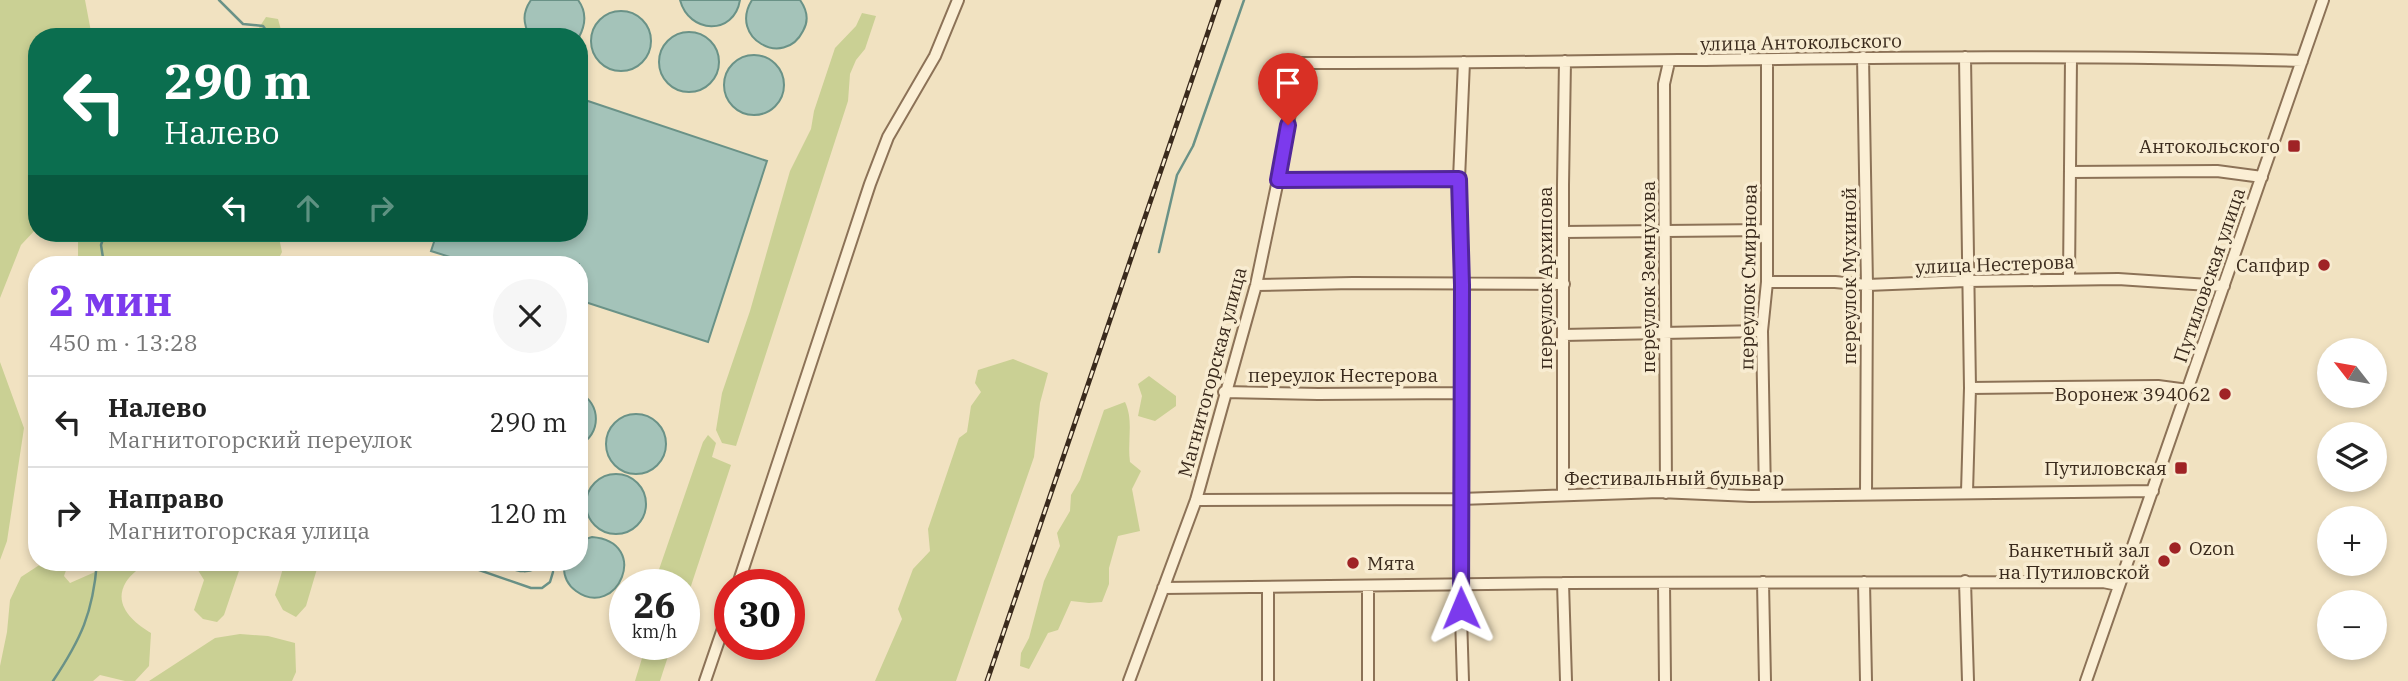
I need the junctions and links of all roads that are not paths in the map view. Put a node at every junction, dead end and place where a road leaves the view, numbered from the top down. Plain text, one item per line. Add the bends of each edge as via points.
1 (958, 0) edge
2 (2323, 0) edge
3 (1863, 57) junction
4 (1965, 57) junction
5 (2071, 58) junction
6 (1767, 60) junction
7 (1565, 61) junction
8 (2302, 61) junction
9 (1464, 62) junction
10 (1669, 62) junction
11 (1300, 63) joint
12 (2070, 172) junction
13 (2262, 177) junction
14 (1459, 179) junction
15 (1278, 180) junction
16 (1767, 230) junction
17 (1563, 232) junction
18 (1666, 233) junction
19 (2069, 279) junction
20 (1967, 281) junction
21 (1767, 282) junction
22 (1564, 284) junction
23 (1256, 285) junction
24 (1462, 285) junction
25 (1867, 285) junction
26 (2224, 286) junction
27 (1762, 331) junction
28 (1664, 334) junction
29 (1563, 335) junction
30 (1970, 388) junction
31 (2188, 390) junction
32 (1224, 391) junction
33 (1461, 393) junction
34 (2153, 491) junction
35 (1967, 492) junction
36 (1667, 493) junction
37 (1866, 494) junction
38 (1563, 495) junction
39 (1765, 495) junction
40 (1196, 499) junction
41 (1460, 499) junction
42 (743, 569) edge
43 (1965, 581) junction
44 (1763, 582) junction
45 (1864, 582) junction
46 (1563, 583) junction
47 (1664, 583) junction
48 (1460, 584) junction
49 (2118, 585) junction
50 (1368, 587) junction
51 (1163, 588) junction
52 (1268, 588) junction
53 (714, 655) edge
54 (705, 681) edge
55 (1129, 681) edge
56 (1268, 681) edge
57 (1368, 681) edge
58 (1463, 681) edge
59 (1566, 681) edge
60 (1665, 681) edge
61 (1765, 681) edge
62 (1866, 681) edge
63 (1968, 681) edge
64 (2086, 681) edge

1 - 42 street via 935,56 888,137 870,184
2 - 8 street, Путиловская улица
3 - 4 street, улица Антокольского
3 - 6 street, улица Антокольского
3 - 25 street, переулок Мухиной
4 - 5 street, улица Антокольского
4 - 20 street
5 - 8 street, улица Антокольского
5 - 12 street
6 - 10 street, улица Антокольского
6 - 16 street, переулок Смирнова
7 - 9 street, улица Антокольского
7 - 10 street, улица Антокольского
7 - 17 street, переулок Архипова
8 - 13 street, Путиловская улица
9 - 11 street, улица Антокольского
9 - 14 street
10 - 18 street, переулок Земнухова via 1664,83
11 - 15 street, Магнитогорская улица
12 - 13 street via 2217,171
12 - 19 street
13 - 26 street, Путиловская улица
14 - 15 street
14 - 24 street
15 - 23 street, Магнитогорская улица
16 - 18 street
16 - 21 street, переулок Смирнова
17 - 18 street
17 - 22 street, переулок Архипова
18 - 28 street, переулок Земнухова
19 - 20 street, улица Нестерова
19 - 26 street, улица Нестерова
20 - 25 street, улица Нестерова
20 - 30 street
21 - 25 street, улица Нестерова
21 - 27 street, переулок Смирнова
22 - 24 street
22 - 29 street, переулок Архипова
23 - 24 street
23 - 32 street, Магнитогорская улица
24 - 33 street
25 - 37 street, переулок Мухиной
26 - 31 street, Путиловская улица
27 - 28 street
27 - 39 street, переулок Смирнова
28 - 29 street
28 - 36 street, переулок Земнухова
29 - 38 street, переулок Архипова
30 - 31 street via 2158,386
30 - 35 street
31 - 34 street, Путиловская улица
32 - 33 street, переулок Нестерова
32 - 40 street, Магнитогорская улица
33 - 41 street
34 - 35 street, Фестивальный бульвар
34 - 49 street, Путиловская улица
35 - 37 street, Фестивальный бульвар
36 - 38 street, Фестивальный бульвар
36 - 39 street, Фестивальный бульвар
37 - 39 street, Фестивальный бульвар
38 - 41 street, Фестивальный бульвар
40 - 41 street, Фестивальный бульвар
40 - 51 street, Магнитогорская улица
41 - 48 street
43 - 45 street
43 - 49 street
43 - 63 street
44 - 45 street
44 - 47 street
44 - 61 street
45 - 62 street
46 - 47 street
46 - 48 street
46 - 59 street
47 - 60 street
48 - 50 street
48 - 58 street
49 - 64 street, Путиловская улица
50 - 52 street
50 - 57 street
51 - 52 street
51 - 55 street, Магнитогорская улица
52 - 56 street
53 - 54 street

